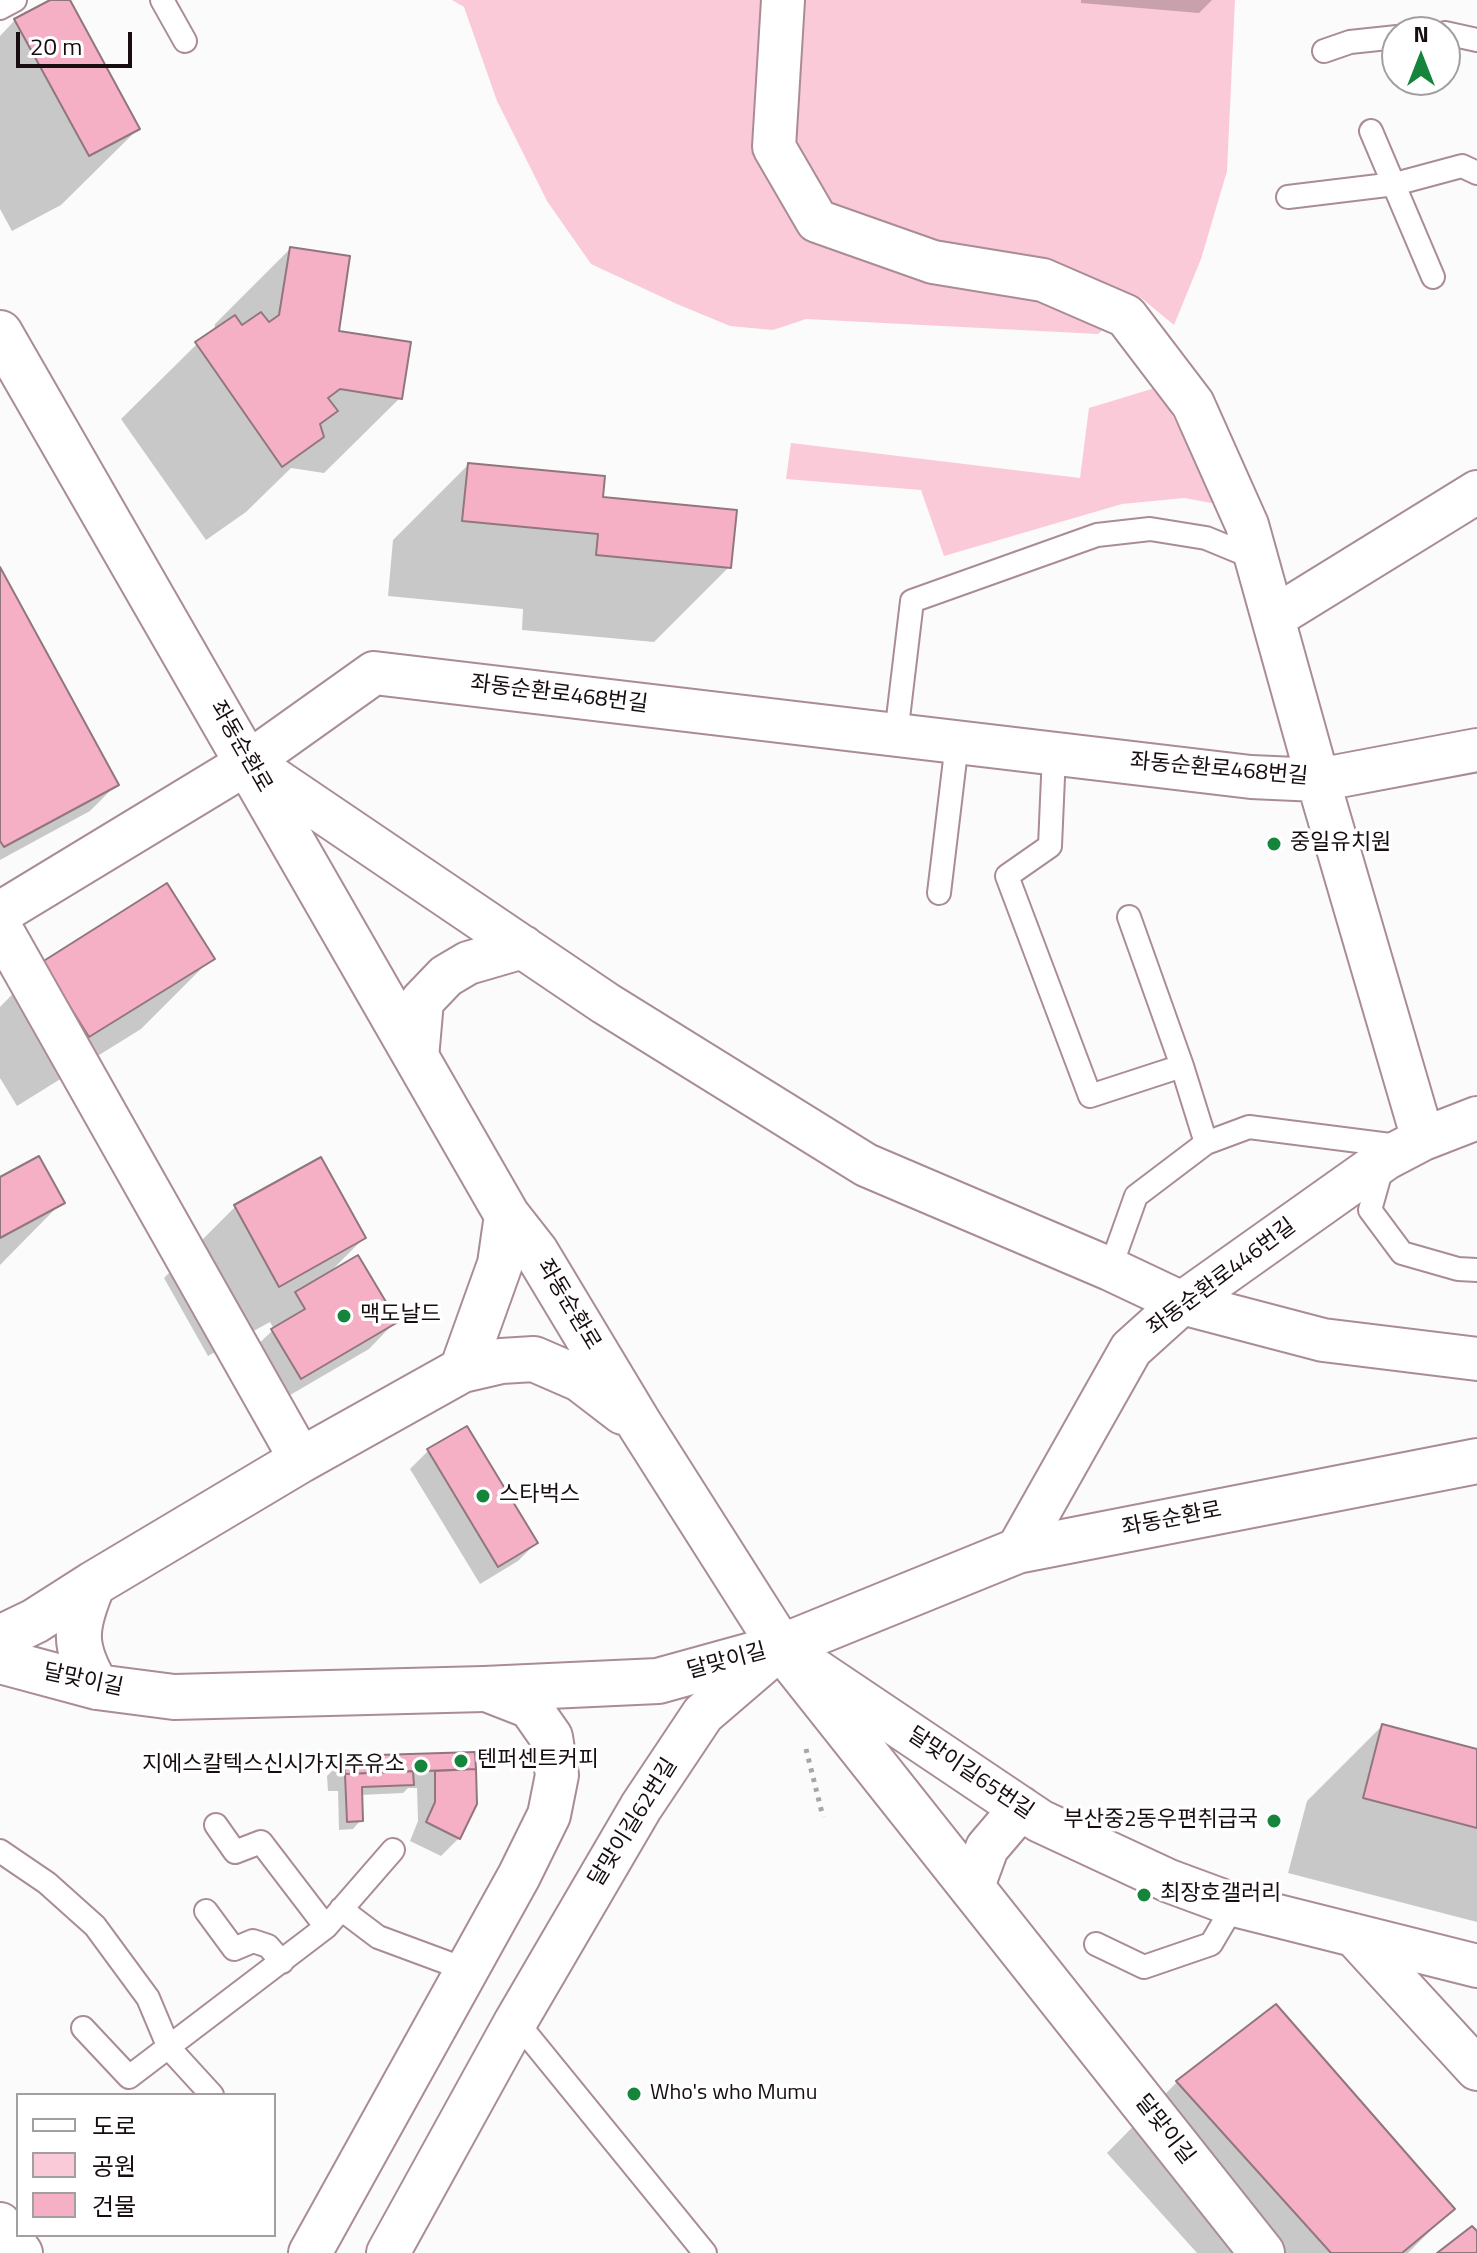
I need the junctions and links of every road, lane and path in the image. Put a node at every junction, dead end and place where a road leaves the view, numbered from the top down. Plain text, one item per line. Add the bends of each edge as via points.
1 (15, 0) edge
2 (162, 0) edge
3 (783, 0) edge
4 (0, 8) edge
5 (1381, 39) edge
6 (185, 41) dead end
7 (1324, 51) dead end
8 (1371, 131) dead end
9 (1477, 173) edge
10 (1395, 184) junction
11 (1288, 197) dead end
12 (1433, 277) dead end
13 (0, 333) edge
14 (1477, 492) edge
15 (1257, 559) junction
16 (1273, 618) junction
17 (896, 735) junction
18 (957, 743) junction
19 (1477, 750) edge
20 (1054, 754) junction
21 (249, 762) junction
22 (1318, 780) junction
23 (939, 893) dead end
24 (0, 913) edge
25 (1129, 917) dead end
26 (0, 927) edge
27 (523, 947) junction
28 (417, 1058) junction
29 (1182, 1066) junction
30 (1477, 1118) edge
31 (1206, 1143) junction
32 (1405, 1148) junction
33 (507, 1215) junction
34 (1110, 1269) junction
35 (1477, 1270) edge
36 (1182, 1303) junction
37 (1477, 1359) edge
38 (462, 1370) junction
39 (640, 1425) junction
40 (301, 1460) junction
41 (1477, 1461) edge
42 (1017, 1551) junction
43 (93, 1584) junction
44 (0, 1638) edge
45 (781, 1647) junction
46 (0, 1661) edge
47 (97, 1687) junction
48 (484, 1689) junction
49 (1021, 1808) junction
50 (216, 1825) dead end
51 (393, 1850) dead end
52 (0, 1851) edge
53 (972, 1889) junction
54 (1234, 1905) junction
55 (341, 1909) junction
56 (206, 1911) dead end
57 (326, 1927) junction
58 (1354, 1935) junction
59 (1096, 1944) dead end
60 (282, 1962) junction
61 (1477, 1966) edge
62 (467, 1970) junction
63 (516, 2021) junction
64 (83, 2028) dead end
65 (169, 2048) junction
66 (1477, 2069) edge
67 (210, 2093) edge
68 (0, 2224) edge
69 (1253, 2249) edge
70 (21, 2253) edge
71 (310, 2253) edge
72 (388, 2253) edge
73 (705, 2253) edge

1 - 4 lane
2 - 6 lane
3 - 15 street via 774,147 817,221 933,262 1043,280 1126,316 1193,404
5 - 7 lane
8 - 10 lane
9 - 10 lane via 1462,166
10 - 11 lane
10 - 12 lane
13 - 21 main road, 좌동순환로
14 - 16 street
15 - 16 street
15 - 17 lane via 1206,538 1150,529 1097,535 912,601
16 - 22 street
17 - 18 street, 좌동순환로468번길
17 - 21 street, 좌동순환로468번길 via 374,673
18 - 20 street, 좌동순환로468번길
18 - 23 lane
19 - 22 street, 좌동순환로468번길
20 - 22 street, 좌동순환로468번길
20 - 29 lane via 1050,846 1007,876 1090,1096
21 - 24 street, 좌동순환로468번길
21 - 27 street
21 - 28 main road, 좌동순환로
22 - 32 street
25 - 29 lane
26 - 40 street
27 - 28 street via 468,963 422,1001
27 - 34 street via 866,1165
28 - 33 main road, 좌동순환로
29 - 31 lane
30 - 32 street, 좌동순환로446번길
31 - 32 lane, 좌동순환로446번길 via 1249,1127
31 - 34 lane, 좌동순환로446번길 via 1136,1196
32 - 35 lane via 1370,1210 1402,1253
32 - 36 street, 좌동순환로446번길
33 - 38 main road via 500,1264
33 - 39 main road, 좌동순환로 via 536,1252
34 - 36 street
36 - 37 street via 1323,1340
36 - 42 street, 좌동순환로446번길 via 1131,1349
38 - 39 main road via 534,1359 580,1379
38 - 40 main road
39 - 45 main road, 좌동순환로
40 - 43 main road
41 - 42 main road, 좌동순환로
42 - 45 main road, 좌동순환로
43 - 44 main road
43 - 47 main road via 79,1630 81,1662
45 - 48 main road, 달맞이길 via 658,1681
45 - 49 street, 달맞이길65번길
45 - 53 main road, 달맞이길
45 - 63 street, 달맞이길62번길 via 703,1714 641,1807
46 - 47 main road, 달맞이길
47 - 48 main road, 달맞이길 via 174,1697
48 - 62 street via 530,1707 551,1737 557,1775 549,1815
49 - 53 street via 987,1848
49 - 54 street, 달맞이길65번길 via 1169,1881
50 - 57 lane via 235,1852 261,1842
51 - 55 lane
52 - 65 lane via 47,1883 95,1926 148,1998
53 - 69 main road, 달맞이길
54 - 58 street, 달맞이길65번길
54 - 59 lane via 1211,1944 1144,1967
55 - 57 lane
55 - 62 lane via 378,1937
56 - 60 lane via 234,1949 253,1941 268,1946
57 - 60 lane
58 - 61 street, 달맞이길65번길
58 - 66 street
60 - 65 lane
62 - 71 street
63 - 72 street, 달맞이길62번길
63 - 73 lane
64 - 65 lane via 129,2077
65 - 67 lane
68 - 70 street

